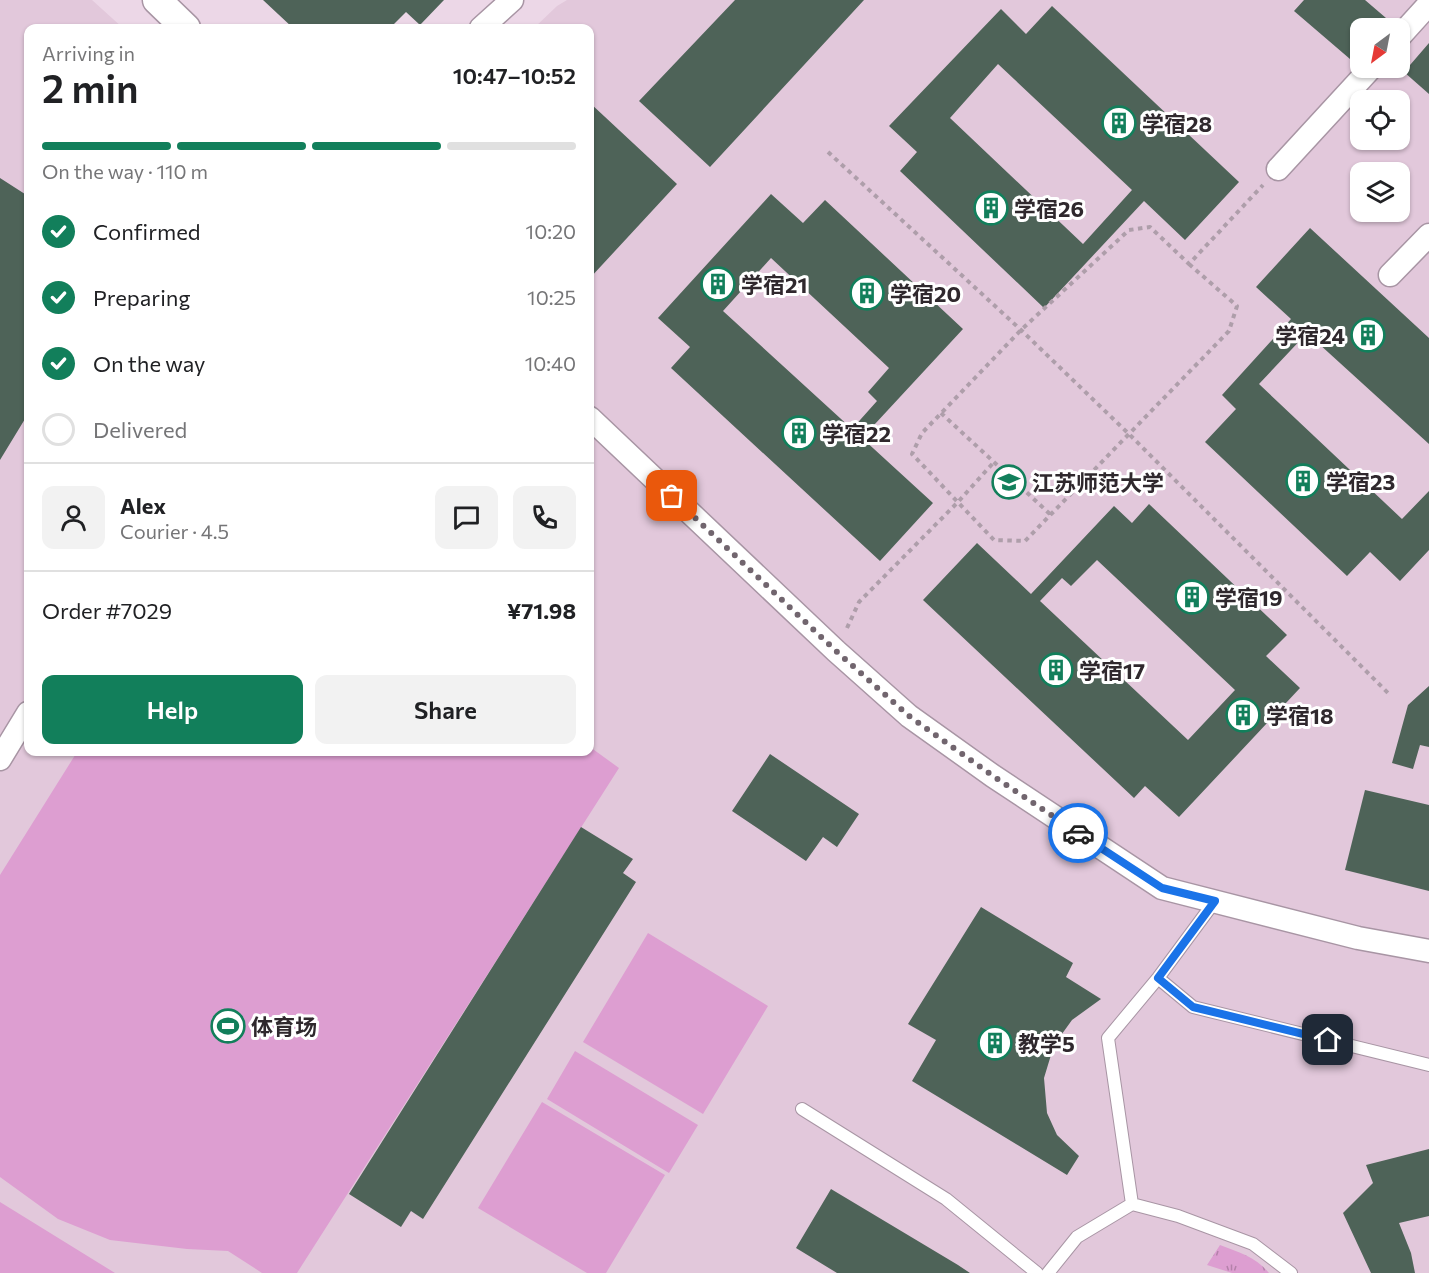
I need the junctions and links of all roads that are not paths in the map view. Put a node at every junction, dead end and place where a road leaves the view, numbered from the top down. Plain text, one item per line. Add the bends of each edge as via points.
1 (157, 0) edge
2 (512, 0) edge
3 (1429, 4) edge
4 (182, 24) edge
5 (485, 24) edge
6 (1410, 25) edge
7 (1362, 78) edge
8 (1278, 169) road end
9 (1429, 235) edge
10 (1390, 275) dead end
11 (594, 422) edge
12 (24, 720) edge
13 (0, 759) edge
14 (1215, 901) junction
15 (1429, 951) edge
16 (1158, 978) junction
17 (1429, 1065) edge
18 (802, 1109) dead end
19 (1132, 1204) junction
20 (1037, 1273) edge
21 (1048, 1273) edge
22 (1291, 1273) edge

1 - 4 street
2 - 5 street
3 - 6 street
7 - 8 street
9 - 10 street
11 - 14 street via 909,716 1162,888
12 - 13 street
14 - 15 street via 1358,938
14 - 16 lane
16 - 17 lane via 1193,1007
16 - 19 lane via 1108,1038
18 - 20 lane via 946,1199
19 - 21 lane via 1077,1237
19 - 22 lane via 1178,1216 1252,1244

